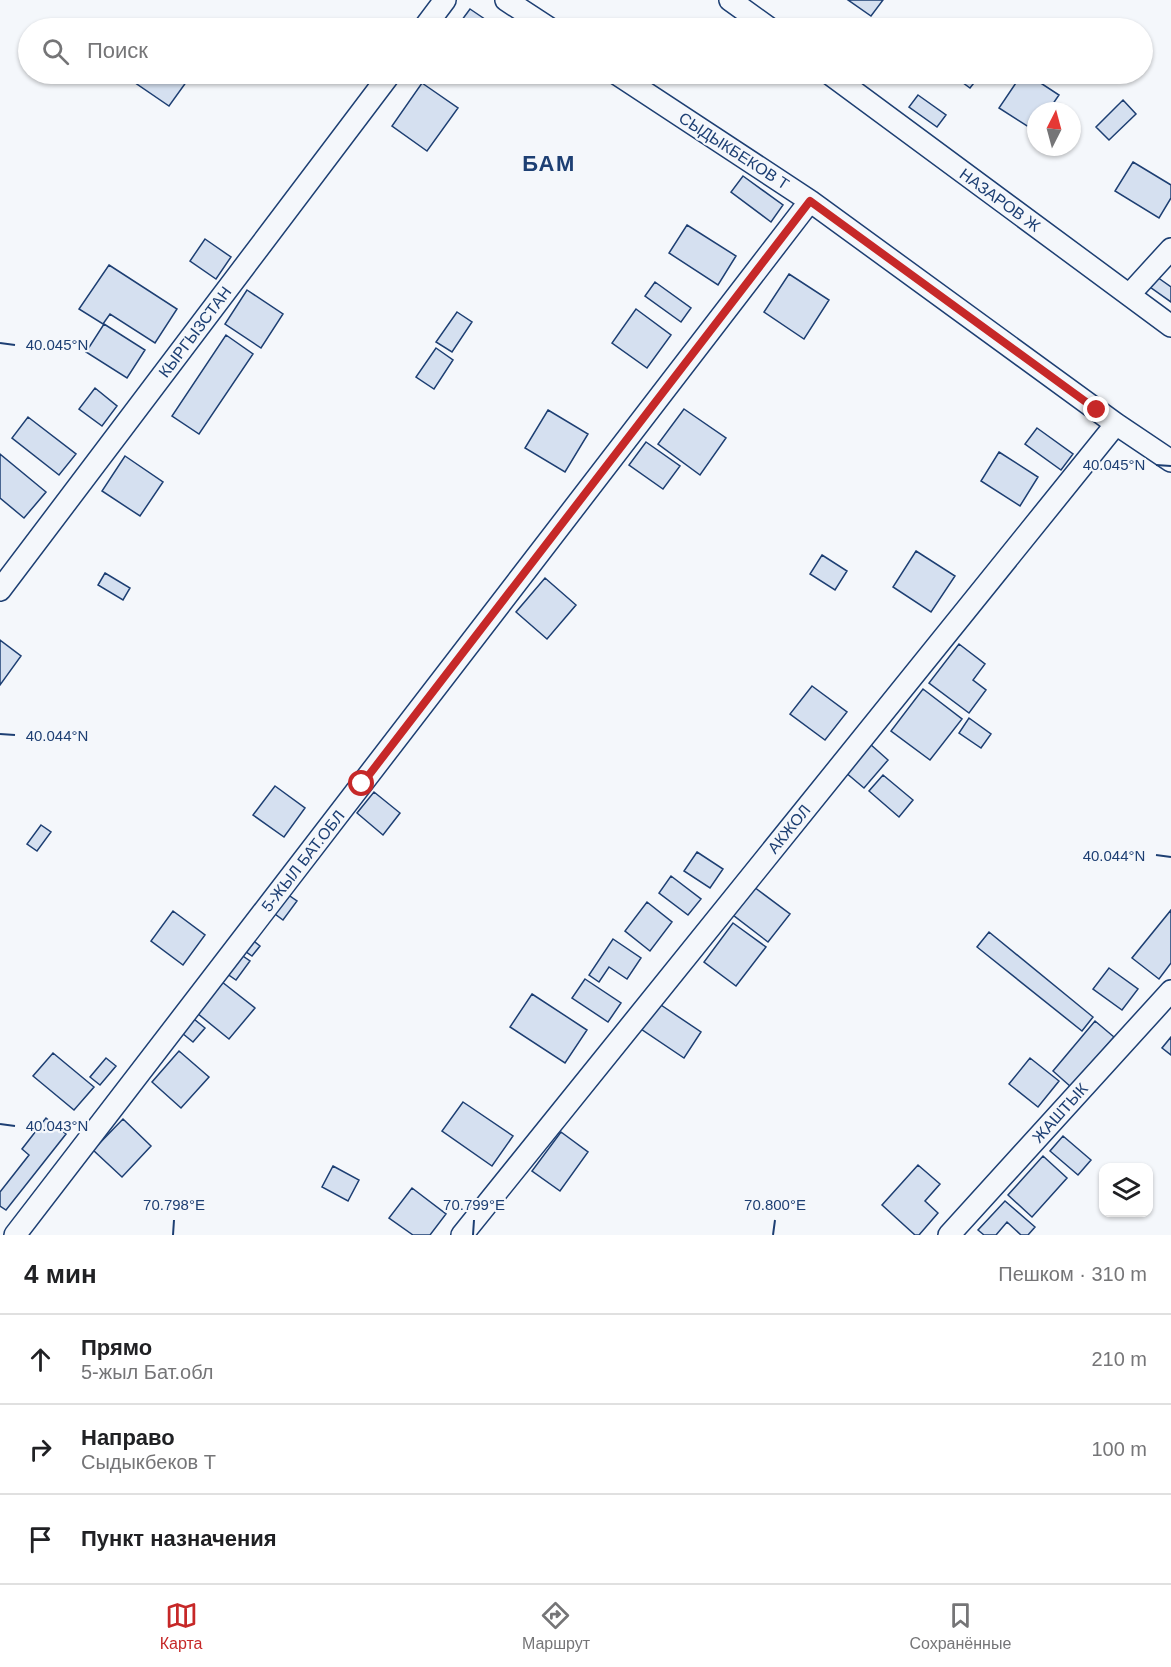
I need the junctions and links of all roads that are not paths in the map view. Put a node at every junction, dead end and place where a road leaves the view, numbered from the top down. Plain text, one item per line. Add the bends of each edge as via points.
1 (445, 0) edge
2 (506, 0) edge
3 (730, 0) edge
4 (432, 18) edge
5 (534, 18) edge
6 (755, 18) edge
7 (382, 84) edge
8 (632, 84) edge
9 (844, 84) edge
10 (810, 201) junction
11 (1171, 249) edge
12 (1129, 295) junction
13 (1171, 326) edge
14 (1116, 424) junction
15 (1171, 461) edge
16 (0, 590) edge
17 (1171, 991) edge
18 (15, 1235) edge
19 (462, 1235) edge
20 (949, 1235) edge

1 - 4 street
2 - 5 street
3 - 6 street
7 - 16 street, КЫРГЫЗСТАН
8 - 10 street, СЫДЫКБЕКОВ Т
9 - 12 street, НАЗАРОВ Ж
10 - 14 street, СЫДЫКБЕКОВ Т
10 - 18 street, 5-ЖЫЛ БАТ.ОБЛ
11 - 12 street
12 - 13 street, НАЗАРОВ Ж
14 - 15 street, СЫДЫКБЕКОВ Т
14 - 19 street, АКЖОЛ
17 - 20 street, ЖАШТЫК

